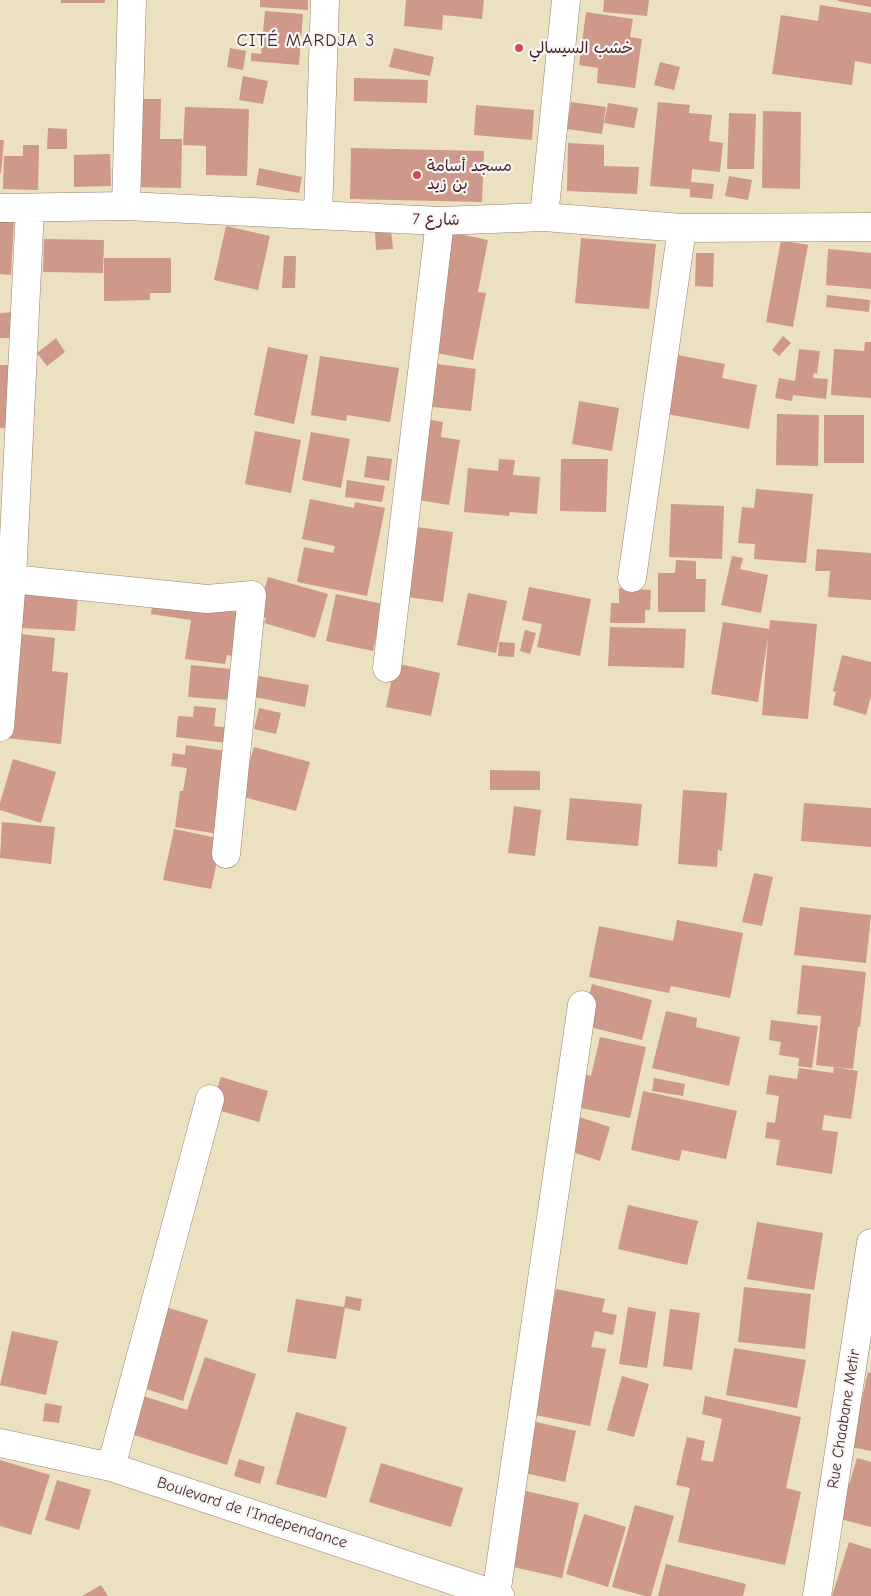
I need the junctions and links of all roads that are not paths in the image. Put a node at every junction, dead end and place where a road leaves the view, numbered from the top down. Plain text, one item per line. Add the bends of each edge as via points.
1 (132, 0) edge
2 (325, 0) edge
3 (566, 0) edge
4 (126, 206) junction
5 (0, 208) edge
6 (30, 208) junction
7 (318, 214) junction
8 (544, 217) junction
9 (440, 221) junction
10 (871, 227) edge
11 (682, 228) junction
12 (632, 578) dead end
13 (12, 579) junction
14 (387, 668) dead end
15 (0, 727) edge
16 (226, 854) dead end
17 (582, 1005) dead end
18 (210, 1099) dead end
19 (871, 1243) edge
20 (0, 1444) edge
21 (111, 1467) junction
22 (498, 1595) edge
23 (817, 1596) edge

1 - 4 street
2 - 7 street
3 - 8 street
4 - 6 street, شارع 7
4 - 7 street, شارع 7
5 - 6 street, شارع 7
6 - 13 street
7 - 9 street, شارع 7
8 - 9 street, شارع 7
8 - 11 street, شارع 7
9 - 14 street
10 - 11 street, شارع 7
11 - 12 street
13 - 15 street
13 - 16 street via 207,599 252,595
17 - 22 street
18 - 21 street
19 - 23 street, Rue Chaabane Metir
20 - 21 street, Boulevard de l'Independance
21 - 22 street, Boulevard de l'Independance

